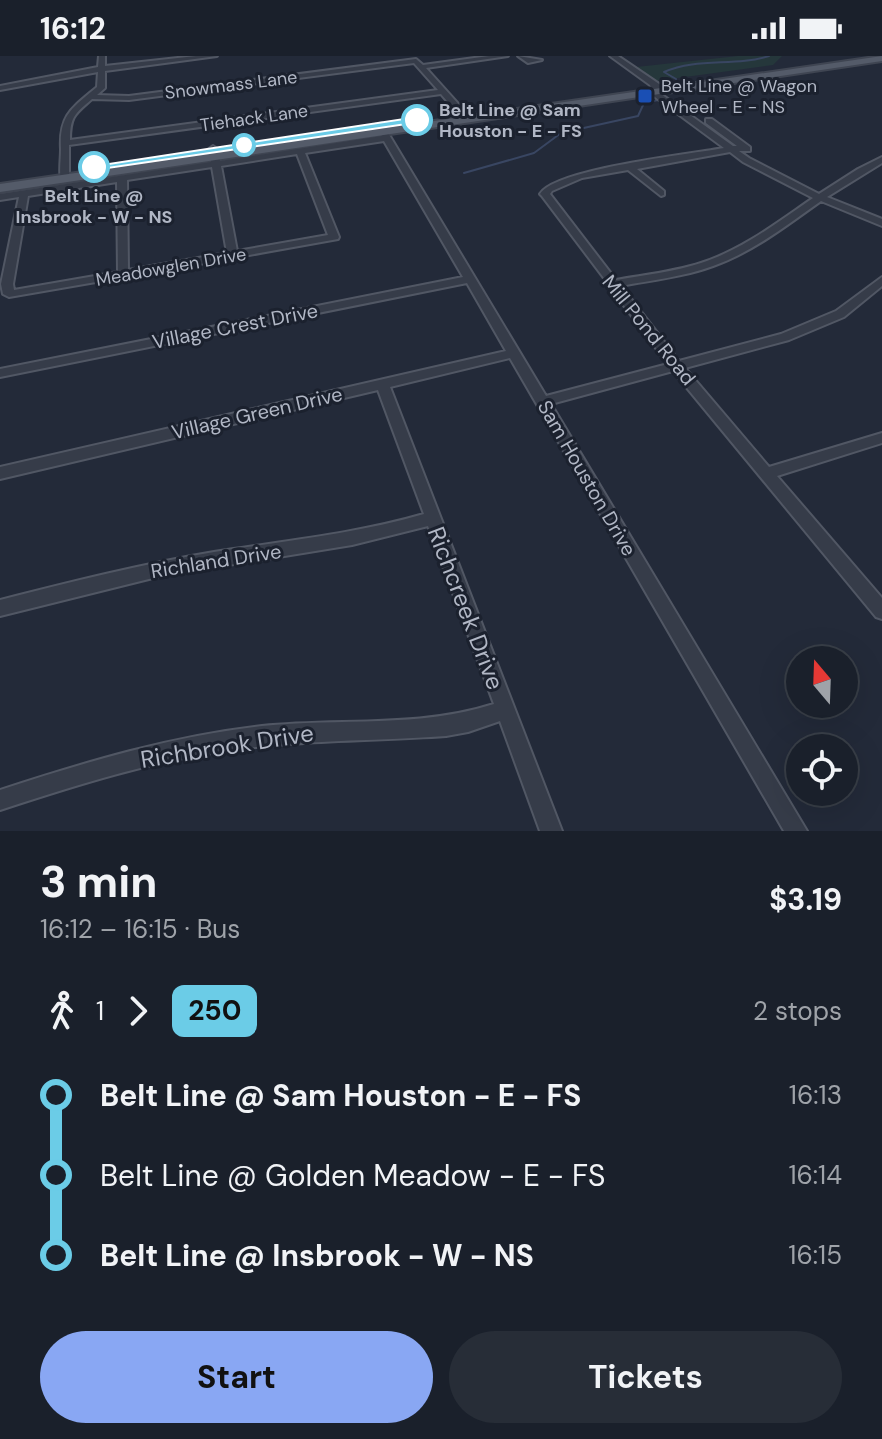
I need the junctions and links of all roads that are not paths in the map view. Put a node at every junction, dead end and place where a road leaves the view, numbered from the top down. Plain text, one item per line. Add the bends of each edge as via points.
1 (102, 56) edge
2 (214, 56) edge
3 (505, 56) edge
4 (521, 56) edge
5 (616, 56) edge
6 (859, 56) edge
7 (874, 58) edge
8 (539, 60) dead end
9 (416, 61) edge
10 (827, 64) junction
11 (103, 69) junction
12 (0, 88) edge
13 (658, 89) junction
14 (443, 92) junction
15 (93, 97) junction
16 (689, 107) junction
17 (676, 109) junction
18 (464, 116) junction
19 (383, 132) junction
20 (64, 143) junction
21 (738, 148) junction
22 (300, 152) junction
23 (214, 156) junction
24 (882, 160) edge
25 (630, 167) junction
26 (64, 175) junction
27 (122, 178) junction
28 (0, 180) edge
29 (0, 188) edge
30 (24, 193) junction
31 (661, 193) dead end
32 (818, 196) junction
33 (0, 197) edge
34 (882, 223) edge
35 (233, 257) junction
36 (123, 276) junction
37 (470, 279) junction
38 (882, 280) edge
39 (611, 284) junction
40 (515, 353) junction
41 (676, 366) junction
42 (0, 373) edge
43 (382, 384) junction
44 (542, 402) junction
45 (882, 438) edge
46 (0, 473) edge
47 (767, 473) junction
48 (432, 518) junction
49 (0, 608) edge
50 (882, 611) edge
51 (504, 710) junction
52 (0, 800) edge
53 (551, 831) edge
54 (796, 831) edge

1 - 11 street
2 - 11 street
3 - 9 street, Snowmass Lane
4 - 8 street
5 - 13 street
6 - 10 main road
7 - 10 main road
9 - 14 street
9 - 15 street, Snowmass Lane via 129,98
10 - 13 main road
11 - 12 street
11 - 15 street via 103,84
13 - 16 street
13 - 17 street
13 - 18 main road
14 - 18 street
14 - 20 street, Tiehack Lane
15 - 20 street via 69,116
16 - 17 street
16 - 21 street
17 - 21 street
18 - 19 main road
19 - 22 street
19 - 23 main road
19 - 37 street, Sam Houston Drive
20 - 26 street
21 - 25 street, Mill Pond Road
21 - 32 street via 769,172
22 - 23 street
22 - 35 street, Meadowglen Drive via 334,237
23 - 26 main road
23 - 27 street
23 - 35 street
24 - 32 street
25 - 31 street
25 - 39 street, Mill Pond Road via 580,176 545,194
26 - 28 main road
26 - 29 main road
27 - 30 street
27 - 36 street
30 - 33 street
30 - 36 street, Meadowglen Drive via 9,294
32 - 34 street
32 - 39 street via 715,262
35 - 36 street, Meadowglen Drive
37 - 40 street, Sam Houston Drive
37 - 42 street, Village Crest Drive
38 - 41 street via 825,322
39 - 41 street, Mill Pond Road
40 - 43 street, Village Green Drive
40 - 44 street, Sam Houston Drive
41 - 44 street
41 - 47 street, Mill Pond Road
43 - 46 street, Village Green Drive
43 - 48 street, Richcreek Drive
44 - 54 street, Sam Houston Drive
45 - 47 street
47 - 50 street, Mill Pond Road
48 - 49 street, Richland Drive via 345,541 144,572
48 - 51 street, Richcreek Drive
51 - 52 street, Richbrook Drive via 446,726 260,736 196,746
51 - 53 street, Richcreek Drive

